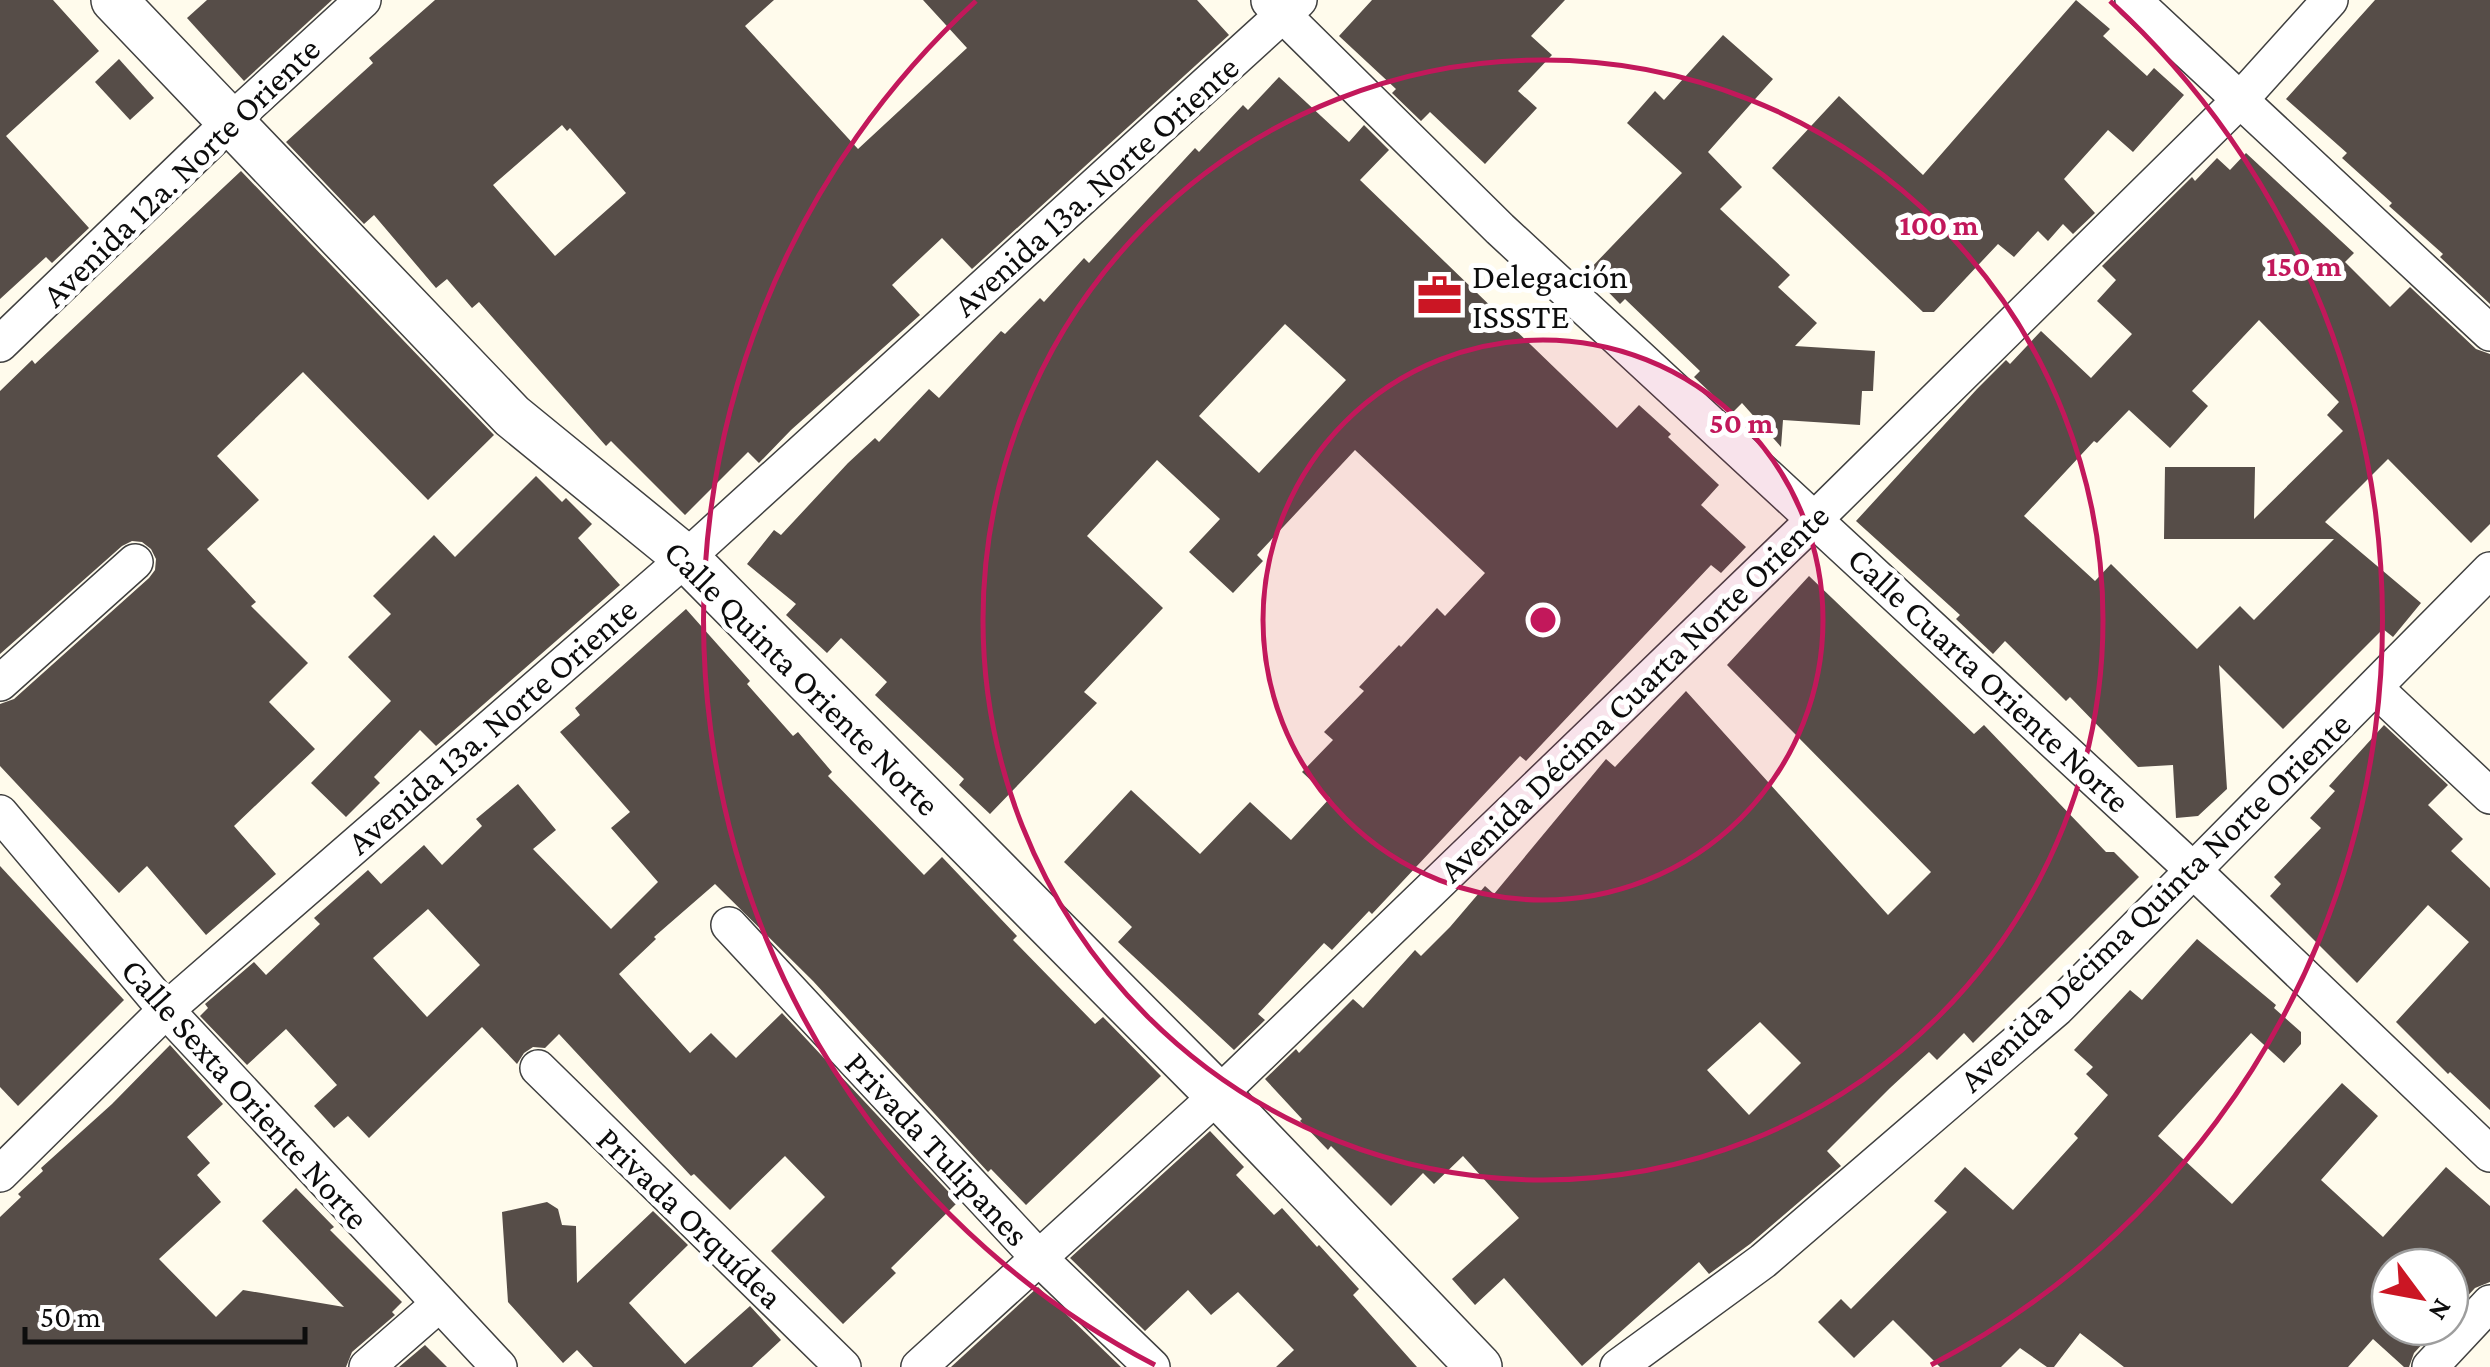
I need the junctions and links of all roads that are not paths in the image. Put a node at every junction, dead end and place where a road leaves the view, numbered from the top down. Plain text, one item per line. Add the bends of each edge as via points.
1 (114, 0) edge
2 (364, 0) edge
3 (2133, 0) edge
4 (2330, 0) edge
5 (1284, 5) edge
6 (2239, 101) junction
7 (229, 123) junction
8 (2490, 334) edge
9 (0, 344) edge
10 (1815, 519) junction
11 (686, 558) junction
12 (135, 562) dead end
13 (2490, 570) edge
14 (0, 683) edge
15 (2376, 689) junction
16 (2490, 796) edge
17 (0, 813) edge
18 (2194, 871) junction
19 (729, 925) dead end
20 (166, 1010) junction
21 (538, 1068) dead end
22 (1218, 1095) junction
23 (2490, 1154) edge
24 (0, 1174) edge
25 (1039, 1258) junction
26 (2490, 1303) edge
27 (438, 1305) junction
28 (368, 1367) edge
29 (499, 1367) edge
30 (842, 1367) edge
31 (918, 1367) edge
32 (1152, 1367) edge
33 (1479, 1367) edge
34 (1618, 1367) edge
35 (2430, 1367) edge

1 - 7 street, Calle Quinta Oriente Norte
2 - 7 street, Avenida 12a. Norte Oriente
3 - 6 street
4 - 6 street, Avenida Décima Cuarta Norte Oriente
5 - 10 street, Calle Cuarta Oriente Norte via 1500,229
5 - 11 street, Avenida 13a. Norte Oriente
6 - 8 street
6 - 10 street, Avenida Décima Cuarta Norte Oriente
7 - 9 street, Avenida 12a. Norte Oriente
7 - 11 street, Calle Quinta Oriente Norte via 512,416
10 - 18 street, Calle Cuarta Oriente Norte
10 - 22 street, Avenida Décima Cuarta Norte Oriente
11 - 20 street, Avenida 13a. Norte Oriente
11 - 22 street, Calle Quinta Oriente Norte
12 - 14 street
13 - 15 street, Avenida Décima Quinta Norte Oriente
15 - 16 street
15 - 18 street, Avenida Décima Quinta Norte Oriente
17 - 20 street, Calle Sexta Oriente Norte
18 - 23 street, Calle Cuarta Oriente Norte
18 - 34 street, Avenida Décima Quinta Norte Oriente via 2057,1008 1763,1261
19 - 25 street, Privada Tulipanes
20 - 24 street, Avenida 13a. Norte Oriente
20 - 27 street, Calle Sexta Oriente Norte
21 - 30 street, Privada Orquídea
22 - 25 street, Avenida Décima Cuarta Norte Oriente
22 - 33 street, Calle Quinta Oriente Norte
25 - 31 street, Avenida Décima Cuarta Norte Oriente
25 - 32 street, Privada Tulipanes
26 - 35 street
27 - 28 street
27 - 29 street, Calle Sexta Oriente Norte

